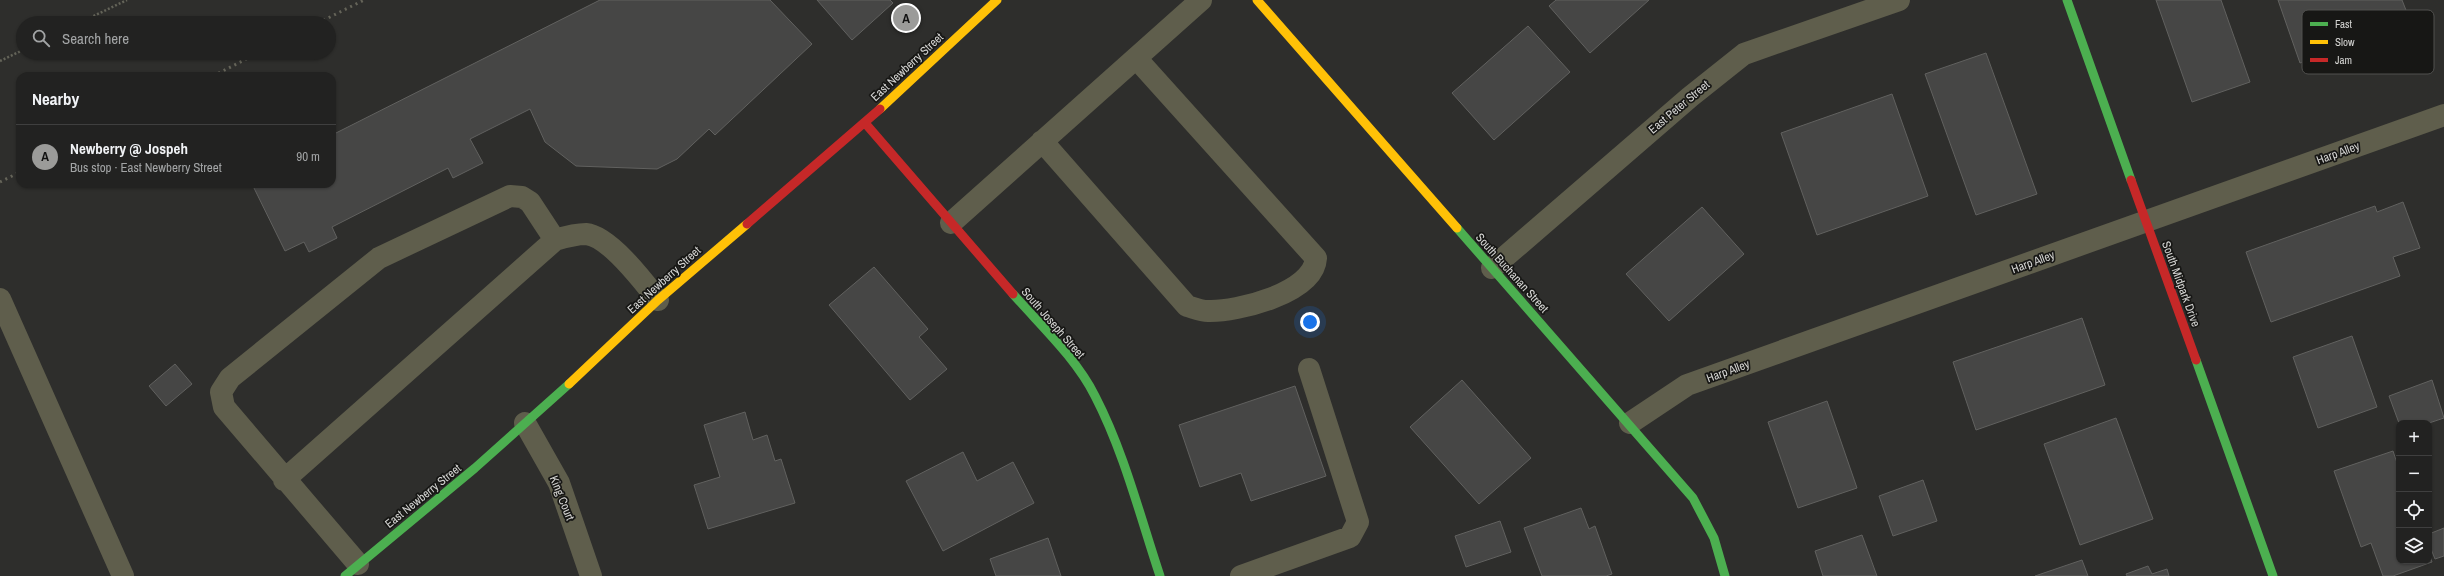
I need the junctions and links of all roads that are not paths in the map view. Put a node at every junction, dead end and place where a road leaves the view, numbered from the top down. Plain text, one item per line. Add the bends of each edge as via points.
1 (997, 0) edge
2 (1200, 0) edge
3 (1257, 0) edge
4 (1899, 0) edge
5 (2067, 0) edge
6 (1136, 58) junction
7 (2444, 115) edge
8 (865, 123) junction
9 (1042, 141) junction
10 (2146, 221) junction
11 (951, 223) junction
12 (555, 240) junction
13 (1492, 268) junction
14 (0, 299) edge
15 (658, 300) junction
16 (1309, 369) dead end
17 (524, 423) junction
18 (1630, 423) junction
19 (284, 480) junction
20 (351, 570) edge
21 (123, 576) edge
22 (591, 576) edge
23 (1160, 576) edge
24 (1241, 576) edge
25 (1725, 576) edge
26 (2273, 576) edge

1 - 8 street, East Newberry Street
2 - 6 street
3 - 13 street, South Buchanan Street
4 - 13 street, East Peter Street via 1744,54 1690,97
5 - 10 street, South Midpark Drive
6 - 9 street
6 - 9 street via 1316,258 1310,276 1255,305 1206,311 1187,306
7 - 10 street, Harp Alley
8 - 11 street, South Joseph Street
8 - 15 street, East Newberry Street
9 - 11 street
10 - 18 street, Harp Alley via 1687,385
10 - 26 street, South Midpark Drive
11 - 23 street, South Joseph Street via 1073,363 1095,394 1115,441
12 - 15 street via 587,234 604,243 617,252
12 - 19 street
12 - 19 street via 530,202 522,197 510,196 380,258 230,378 221,392 224,407
13 - 18 street, South Buchanan Street
14 - 21 street
15 - 17 street, East Newberry Street
16 - 24 street via 1358,522 1350,537
17 - 20 street, East Newberry Street via 475,468
17 - 22 street, King Court via 559,483
18 - 25 street, South Buchanan Street via 1693,498 1714,538
19 - 20 street

